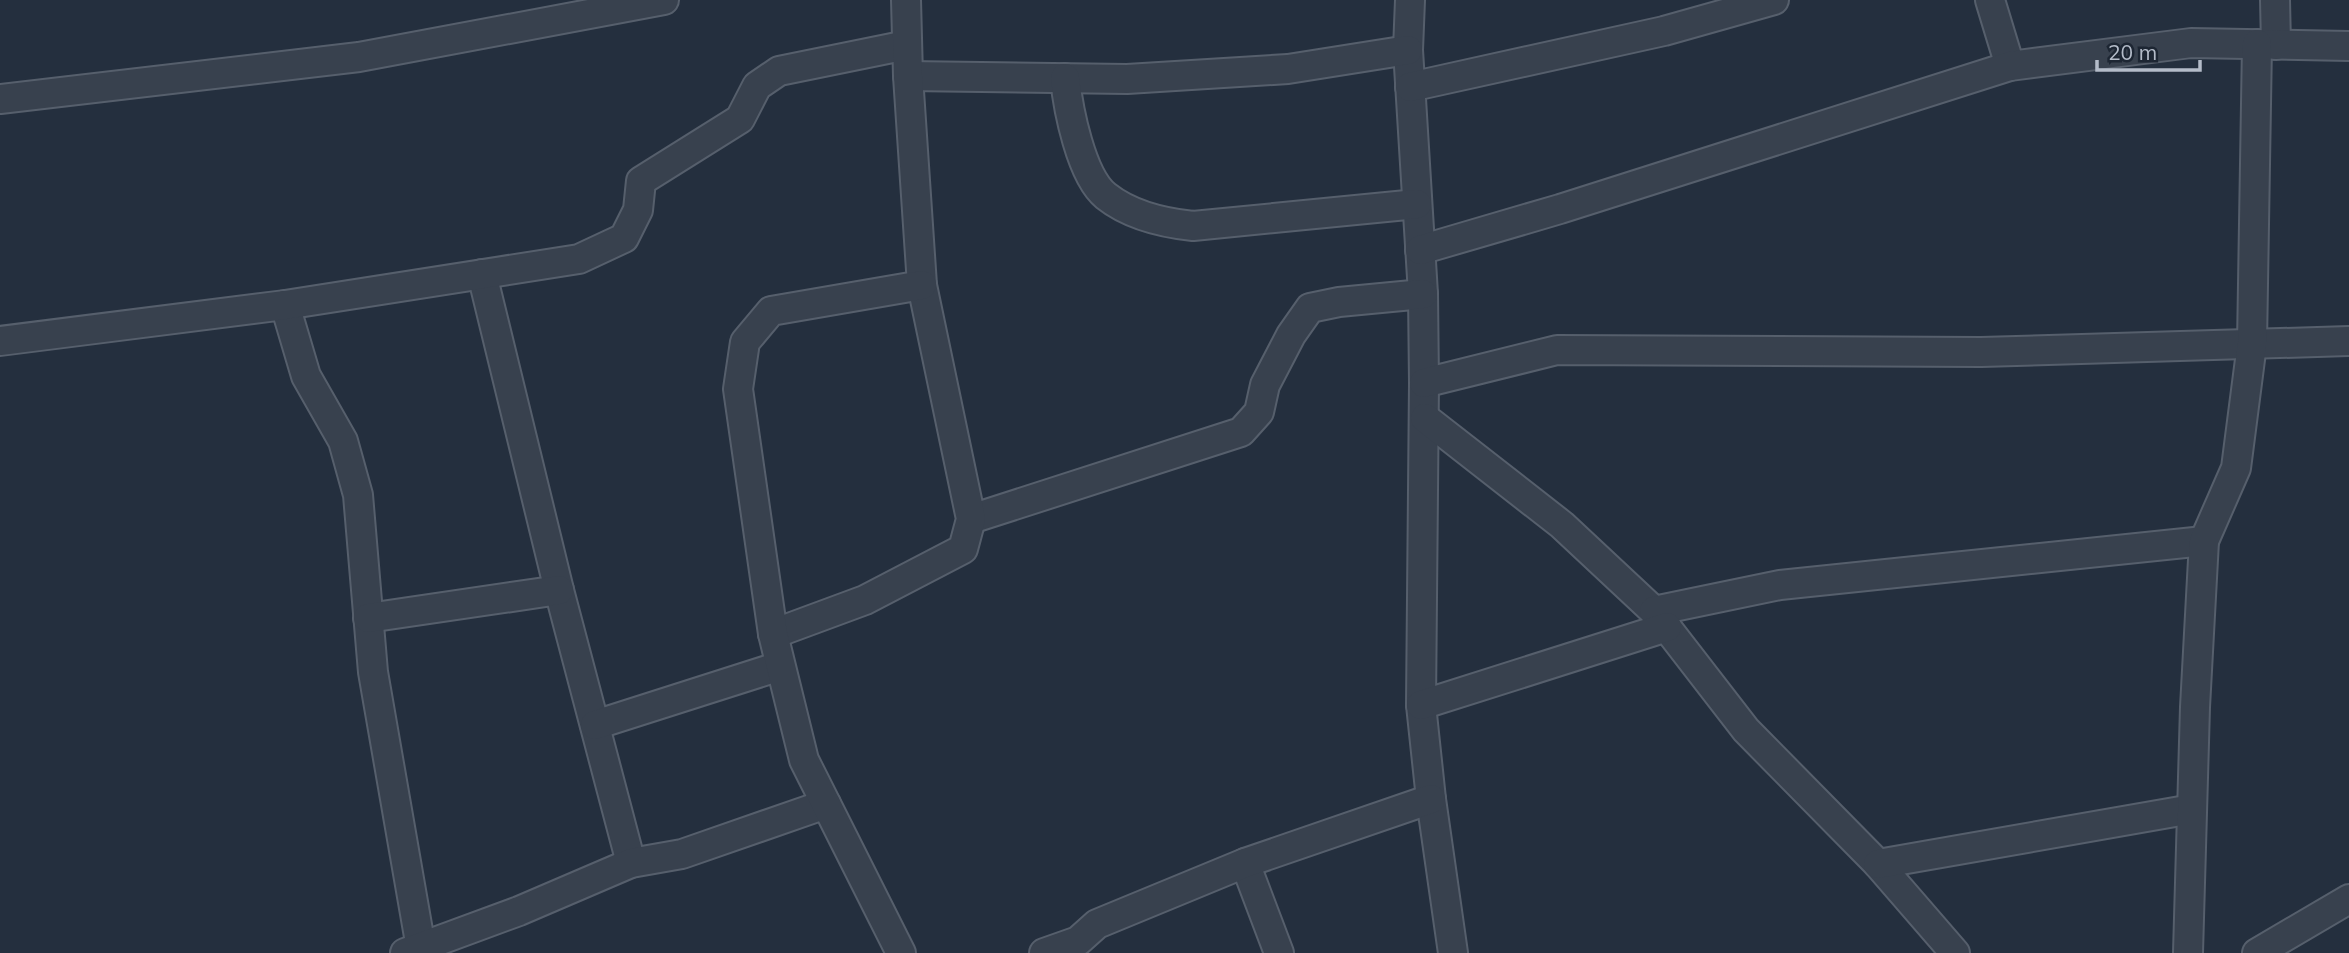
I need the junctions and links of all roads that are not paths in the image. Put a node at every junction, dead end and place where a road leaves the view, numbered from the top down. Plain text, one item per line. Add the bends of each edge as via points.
1 (664, 0) edge
2 (906, 0) edge
3 (1410, 0) edge
4 (1774, 0) edge
5 (1990, 0) edge
6 (2275, 0) edge
7 (2267, 44) junction
8 (907, 45) junction
9 (2349, 46) edge
10 (1408, 50) junction
11 (2010, 66) junction
12 (908, 76) junction
13 (1065, 78) junction
14 (1410, 87) junction
15 (0, 99) edge
16 (1417, 204) junction
17 (1420, 250) junction
18 (482, 274) junction
19 (922, 285) junction
20 (1423, 294) junction
21 (285, 305) junction
22 (0, 341) edge
23 (2349, 341) edge
24 (2252, 344) junction
25 (1424, 383) junction
26 (1425, 418) junction
27 (971, 519) junction
28 (2204, 541) junction
29 (559, 590) junction
30 (368, 618) junction
31 (1660, 619) junction
32 (772, 634) junction
33 (780, 666) junction
34 (1421, 705) junction
35 (595, 725) junction
36 (1431, 799) junction
37 (825, 804) junction
38 (2192, 809) junction
39 (631, 863) junction
40 (1245, 863) junction
41 (1878, 864) junction
42 (2349, 899) edge
43 (413, 950) edge
44 (901, 953) edge
45 (1044, 953) edge
46 (1279, 953) edge
47 (1453, 953) edge
48 (1955, 953) edge
49 (2188, 953) edge
50 (2257, 953) edge

1 - 15 street via 359,57
2 - 8 street
3 - 10 street
4 - 14 street via 1664,31
5 - 11 street
6 - 7 street
7 - 9 street
7 - 11 street via 2191,43
7 - 24 street
8 - 12 street
8 - 18 street via 779,71 757,86 740,119 641,181 638,210 624,238 579,259
10 - 13 street via 1288,69
10 - 14 street
11 - 17 street
12 - 13 street
12 - 19 street
13 - 16 street via 1069,115 1088,168 1104,195 1135,212 1194,226
14 - 16 street
16 - 17 street
17 - 20 street
18 - 21 street
18 - 29 street
19 - 27 street
19 - 32 street via 771,311 744,341 738,389
20 - 25 street
20 - 27 street via 1310,308 1265,385 1259,412 1241,432
21 - 22 street
21 - 30 street via 306,376 343,441 358,495
23 - 24 street
24 - 25 street via 1981,352 1558,350
24 - 28 street via 2236,468
25 - 26 street
26 - 31 street via 1562,525
26 - 34 street
27 - 32 street via 963,549 864,600
28 - 31 street via 1780,585
28 - 38 street
29 - 30 street
29 - 35 street
30 - 43 street
31 - 34 street
31 - 41 street via 1746,730
32 - 33 street
33 - 35 street
33 - 37 street via 804,760
34 - 36 street
35 - 39 street
36 - 40 street
36 - 47 street
37 - 39 street via 682,854
37 - 44 street
38 - 41 street
38 - 49 street
39 - 43 street
40 - 45 street via 1097,924 1078,941
40 - 46 street
41 - 48 street
42 - 50 street

